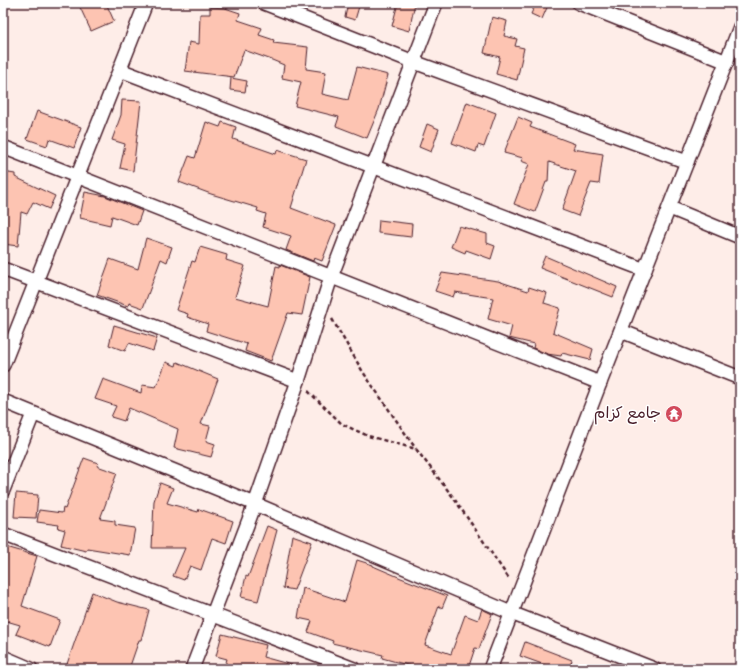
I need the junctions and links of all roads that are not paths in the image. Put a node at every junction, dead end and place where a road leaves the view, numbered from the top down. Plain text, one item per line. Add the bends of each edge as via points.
1 (146, 3) edge
2 (264, 3) edge
3 (436, 3) edge
4 (579, 3) edge
5 (740, 27) edge
6 (414, 62) junction
7 (727, 62) junction
8 (120, 70) junction
9 (3, 147) edge
10 (688, 162) junction
11 (374, 166) junction
12 (77, 178) junction
13 (670, 208) junction
14 (740, 237) edge
15 (3, 268) edge
16 (645, 270) junction
17 (331, 278) junction
18 (37, 282) junction
19 (621, 331) junction
20 (3, 365) edge
21 (740, 378) edge
22 (298, 381) junction
23 (600, 383) junction
24 (3, 401) edge
25 (33, 414) junction
26 (3, 490) edge
27 (255, 504) junction
28 (3, 534) edge
29 (213, 613) junction
30 (511, 613) junction
31 (3, 657) edge
32 (624, 664) edge
33 (31, 669) edge
34 (192, 669) edge
35 (354, 669) edge
36 (490, 669) edge
37 (654, 669) edge

1 - 8 street
2 - 6 street
3 - 6 street
4 - 7 street
5 - 7 street
6 - 10 street
6 - 11 street
7 - 10 street
8 - 11 street
8 - 12 street
9 - 12 street
10 - 13 street
11 - 16 street
11 - 17 street
12 - 17 street
12 - 18 street
13 - 14 street
13 - 16 street
15 - 18 street
16 - 19 street
17 - 22 street
17 - 23 street
18 - 20 street
18 - 22 street
19 - 21 street
19 - 23 street
22 - 27 street
23 - 30 street
24 - 25 street
25 - 26 street
25 - 27 street
27 - 29 street
27 - 30 street
28 - 29 street
29 - 34 street
29 - 35 street
30 - 32 street
30 - 36 street
31 - 33 street
32 - 37 street

